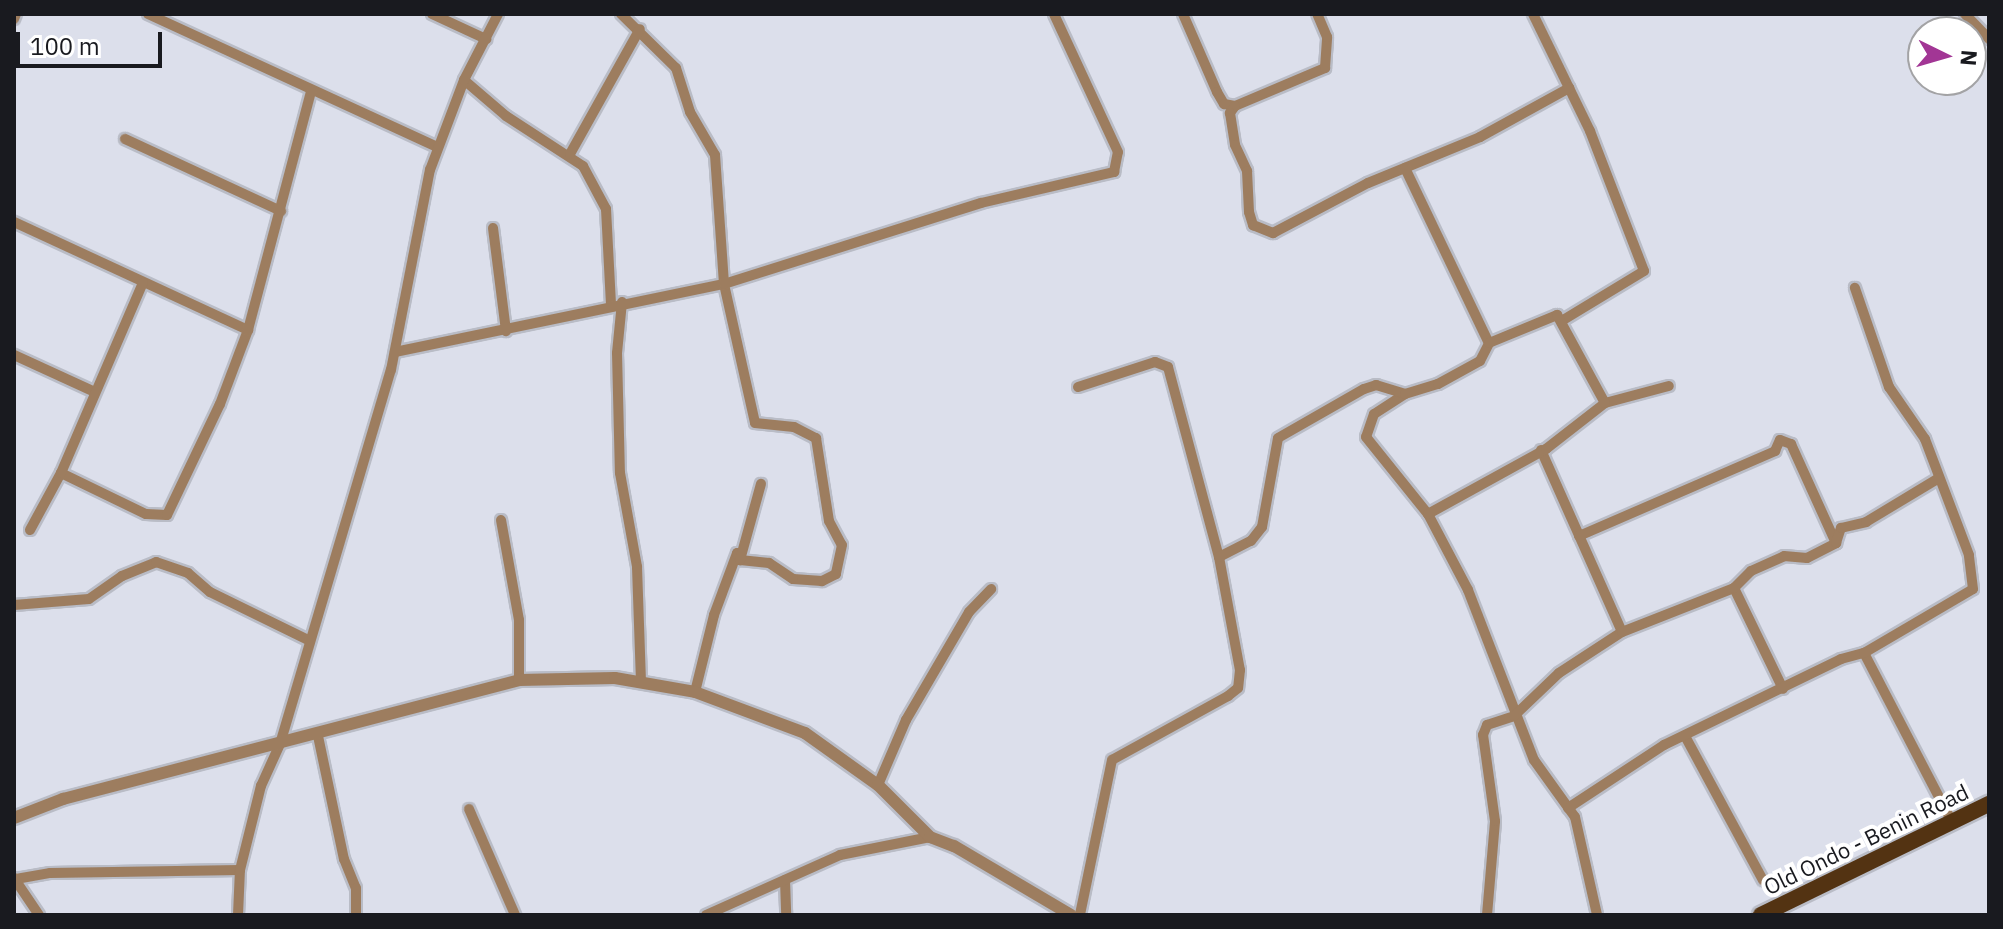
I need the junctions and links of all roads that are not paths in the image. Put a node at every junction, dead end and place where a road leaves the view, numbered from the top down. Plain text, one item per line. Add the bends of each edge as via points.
1 (148, 14) edge
2 (432, 14) edge
3 (498, 14) edge
4 (621, 14) edge
5 (1054, 14) edge
6 (1183, 14) edge
7 (1317, 14) edge
8 (1533, 14) edge
9 (1965, 14) edge
10 (640, 29) junction
11 (486, 39) junction
12 (1989, 39) edge
13 (464, 80) junction
14 (1569, 88) junction
15 (311, 91) junction
16 (1235, 106) junction
17 (125, 139) dead end
18 (437, 147) junction
19 (570, 154) junction
20 (1405, 168) junction
21 (281, 211) junction
22 (14, 222) edge
23 (493, 228) dead end
24 (143, 283) junction
25 (724, 284) junction
26 (1855, 288) dead end
27 (617, 303) junction
28 (1563, 320) junction
29 (248, 330) junction
30 (506, 331) junction
31 (1489, 343) junction
32 (395, 352) junction
33 (14, 355) edge
34 (1669, 386) dead end
35 (1078, 387) dead end
36 (95, 392) junction
37 (1405, 394) junction
38 (1605, 403) junction
39 (1541, 450) junction
40 (61, 473) junction
41 (1939, 478) junction
42 (761, 484) dead end
43 (1428, 514) junction
44 (501, 520) dead end
45 (30, 530) dead end
46 (1579, 536) junction
47 (1836, 543) junction
48 (1219, 557) junction
49 (740, 560) junction
50 (1734, 588) junction
51 (991, 589) dead end
52 (14, 605) edge
53 (1622, 632) junction
54 (310, 641) junction
55 (1864, 653) junction
56 (519, 680) junction
57 (641, 681) junction
58 (1783, 689) junction
59 (695, 692) junction
60 (1514, 716) junction
61 (318, 736) junction
62 (1685, 736) junction
63 (280, 744) junction
64 (878, 785) junction
65 (1989, 804) edge
66 (1568, 808) junction
67 (469, 809) dead end
68 (14, 818) edge
69 (1952, 822) junction
70 (930, 837) junction
71 (240, 870) junction
72 (15, 878) edge
73 (785, 880) junction
74 (1763, 880) dead end
75 (39, 915) edge
76 (238, 915) edge
77 (356, 915) edge
78 (515, 915) edge
79 (706, 915) edge
80 (786, 915) edge
81 (1071, 915) edge
82 (1080, 915) edge
83 (1487, 915) edge
84 (1597, 915) edge
85 (1761, 915) edge

1 - 15 street
2 - 11 street
3 - 11 street
4 - 10 street
5 - 25 street via 1118,152 1114,172 981,203
6 - 16 street via 1217,92 1224,104
7 - 16 street via 1327,37 1325,68
8 - 14 street
9 - 12 street
10 - 19 street
10 - 25 street via 676,68 690,112 715,155
11 - 13 street
13 - 18 street
13 - 19 street via 506,116
14 - 20 street via 1480,137
14 - 28 street via 1644,271
15 - 18 street
15 - 21 street
16 - 20 street via 1230,113 1235,145 1247,171 1249,212 1253,225 1263,232 1273,233
17 - 21 street
18 - 32 street via 418,212
19 - 27 street via 583,166 606,209
20 - 31 street
21 - 29 street
22 - 24 street
23 - 30 street
24 - 29 street
24 - 36 street
25 - 27 street
25 - 49 street via 755,423 794,427 816,438 829,521 842,545 836,574 822,581 793,579 769,563
26 - 41 street via 1889,387 1925,439
27 - 30 street
27 - 57 street via 620,473 637,567
28 - 31 street via 1557,315
28 - 38 street
29 - 40 street via 220,404 167,515 146,514
30 - 32 street
31 - 37 street via 1480,361 1438,384
32 - 54 street
33 - 36 street
34 - 38 street
35 - 48 street via 1155,362 1168,367
36 - 40 street
37 - 43 street via 1374,414 1366,437
37 - 48 street via 1376,385 1364,389 1278,438 1262,527 1251,541
38 - 39 street
39 - 43 street
39 - 46 street
40 - 45 street
41 - 47 street via 1866,522 1841,528
41 - 55 street via 1969,555 1973,589
42 - 49 street
43 - 60 street via 1494,652
44 - 56 street via 518,609
46 - 47 street via 1775,451 1780,440 1791,444
46 - 53 street
47 - 50 street via 1807,558 1784,556 1751,571
48 - 82 street via 1240,670 1238,688 1114,756
49 - 59 street via 737,553 714,615
50 - 53 street
50 - 58 street
51 - 64 street via 969,612 906,720
52 - 54 street via 89,599 122,576 156,562 188,573 210,592
53 - 60 street via 1559,673
54 - 63 street
55 - 58 street
55 - 69 street
56 - 57 street
56 - 61 street
57 - 59 street
58 - 62 street
59 - 64 street via 805,733
60 - 66 street via 1534,760
60 - 83 street via 1494,720 1483,735 1495,821
61 - 63 street
61 - 77 street via 344,859 356,888
62 - 66 street via 1642,757
62 - 74 street
63 - 68 street via 63,799
63 - 71 street via 261,786
64 - 70 street
65 - 69 main road, Old Ondo - Benin Road
66 - 84 street via 1586,850
67 - 78 street
69 - 85 main road, Old Ondo - Benin Road
70 - 73 street via 840,855
70 - 81 street
71 - 72 street
71 - 76 street
72 - 75 street
73 - 79 street
73 - 80 street

